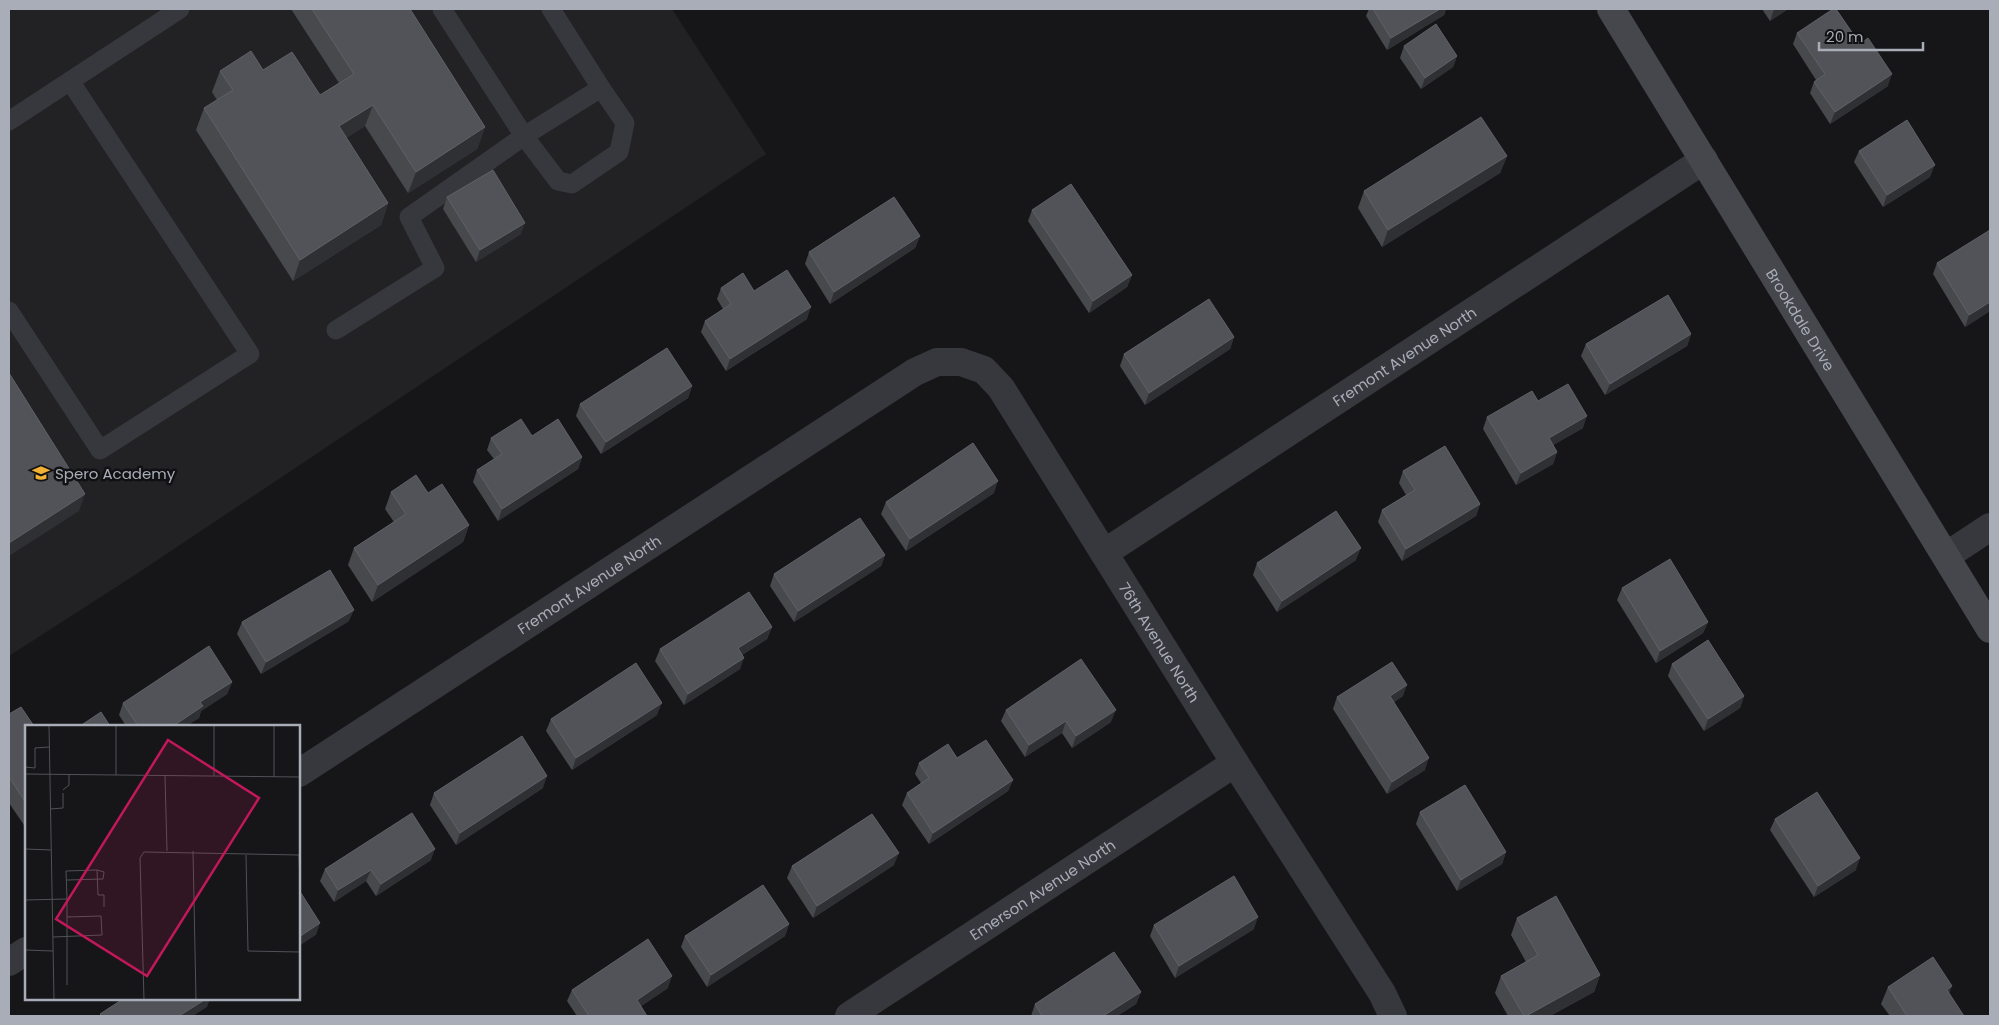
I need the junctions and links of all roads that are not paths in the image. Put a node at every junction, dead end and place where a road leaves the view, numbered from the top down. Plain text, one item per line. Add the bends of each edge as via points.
1 (180, 9) edge
2 (442, 9) edge
3 (551, 9) edge
4 (1611, 9) edge
5 (70, 81) junction
6 (601, 88) junction
7 (9, 121) edge
8 (524, 136) junction
9 (1704, 160) junction
10 (9, 311) edge
11 (336, 330) dead end
12 (879, 395) joint
13 (1990, 528) edge
14 (1104, 553) junction
15 (1946, 556) junction
16 (1990, 629) edge
17 (1236, 763) junction
18 (300, 772) edge
19 (25, 952) edge
20 (9, 962) edge
21 (849, 1016) edge
22 (1393, 1016) edge

1 - 5 lane
2 - 8 lane
3 - 6 lane
4 - 9 street, Brookdale Drive
5 - 7 lane
5 - 10 lane via 250,354 100,450
6 - 8 lane
6 - 8 lane via 625,123 619,152 572,184 558,181
8 - 11 lane via 408,217 435,268
9 - 14 street, Fremont Avenue North
9 - 15 street, Brookdale Drive
12 - 14 street, 76th Avenue North via 938,362 961,362 984,370 1001,388
12 - 18 street, Fremont Avenue North
13 - 15 street
14 - 17 street, 76th Avenue North
15 - 16 street, Brookdale Drive
17 - 21 street, Emerson Avenue North
17 - 22 street, 76th Avenue North via 1382,993
19 - 20 street

